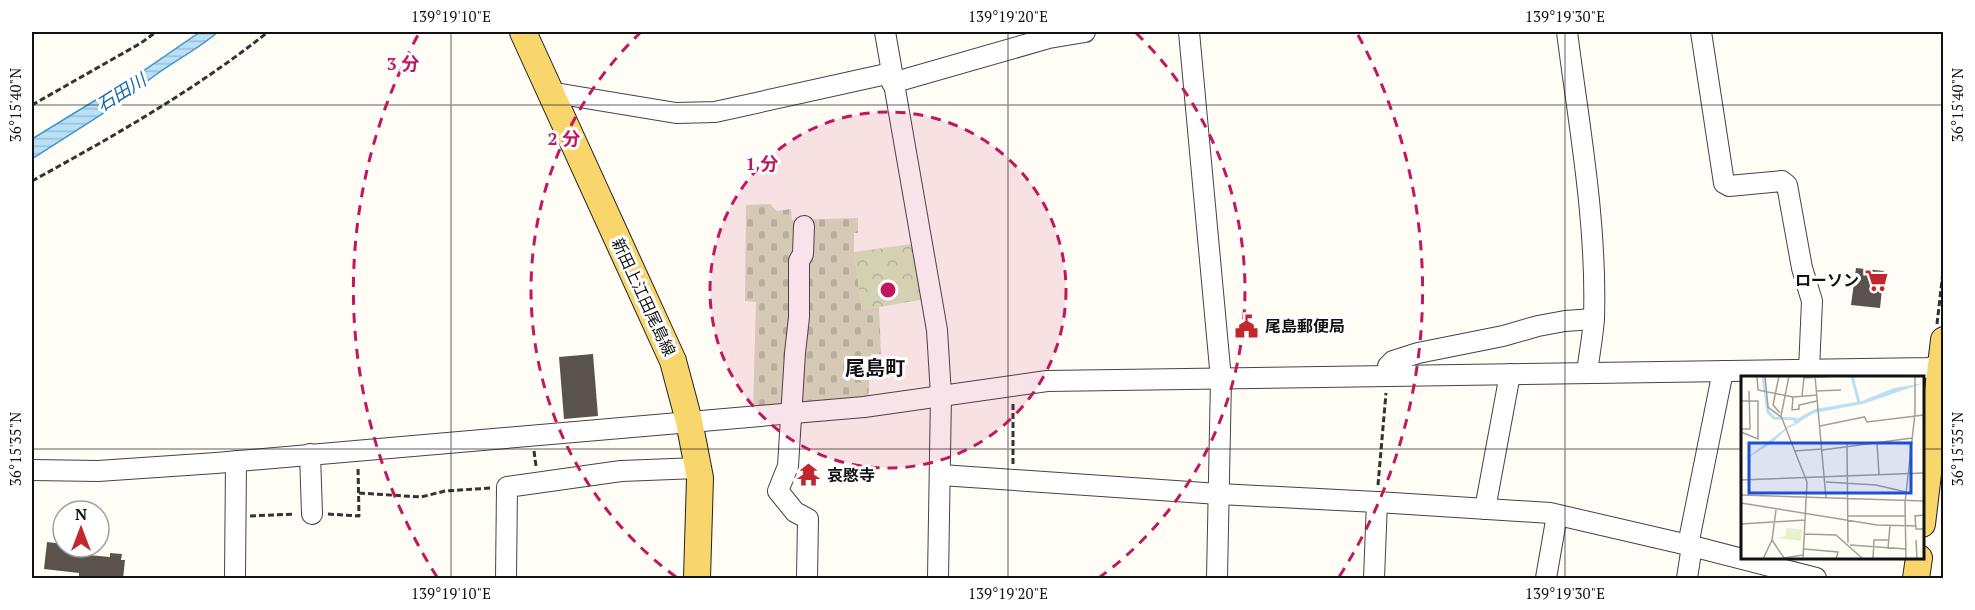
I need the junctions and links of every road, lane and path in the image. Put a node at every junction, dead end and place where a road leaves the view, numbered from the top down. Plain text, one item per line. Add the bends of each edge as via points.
1 (156, 32) edge
2 (268, 32) edge
3 (524, 32) edge
4 (885, 32) edge
5 (1086, 32) edge
6 (1189, 32) edge
7 (1567, 32) edge
8 (1701, 32) edge
9 (892, 78) junction
10 (549, 92) junction
11 (32, 105) edge
12 (32, 181) edge
13 (804, 226) dead end
14 (1944, 263) edge
15 (1594, 320) junction
16 (1941, 349) edge
17 (1809, 370) junction
18 (1723, 371) junction
19 (1587, 373) junction
20 (1510, 374) junction
21 (1388, 376) junction
22 (1221, 379) junction
23 (1014, 384) junction
24 (941, 395) junction
25 (792, 413) junction
26 (689, 421) junction
27 (532, 435) junction
28 (357, 450) junction
29 (310, 454) junction
30 (236, 461) junction
31 (698, 468) junction
32 (32, 470) edge
33 (941, 475) junction
34 (1013, 480) junction
35 (538, 483) junction
36 (508, 487) junction
37 (359, 493) junction
38 (1220, 494) junction
39 (1377, 502) junction
40 (1485, 509) junction
41 (312, 513) dead end
42 (1557, 514) junction
43 (1924, 514) edge
44 (359, 516) dead end
45 (1690, 545) junction
46 (1741, 559) edge
47 (1742, 559) edge
48 (1919, 559) edge
49 (235, 579) edge
50 (506, 579) edge
51 (697, 579) edge
52 (807, 579) edge
53 (938, 579) edge
54 (1217, 579) edge
55 (1374, 579) edge
56 (1546, 579) edge
57 (1687, 579) edge
58 (1816, 579) edge
59 (1916, 579) edge

1 - 11 path
2 - 12 path via 198,83
3 - 10 main road, 新田上江田尾島線
4 - 9 street
5 - 9 street
6 - 22 street
7 - 15 street via 1588,189
8 - 17 street via 1724,183 1730,186 1782,181 1787,185 1812,301
9 - 10 street via 715,112 676,114
9 - 24 street via 937,330
10 - 26 main road, 新田上江田尾島線 via 673,361
13 - 25 street
14 - 16 path
15 - 19 street
15 - 21 street via 1538,326 1418,353 1393,361 1388,366
16 - 17 street via 1929,368
16 - 43 main road
17 - 18 street
18 - 19 street
18 - 45 street
19 - 20 street
20 - 21 street
20 - 40 street
21 - 22 street
21 - 39 path
22 - 23 street via 1077,379
22 - 38 street
23 - 24 street
23 - 34 path
24 - 25 street
24 - 33 street
25 - 26 street
25 - 52 street via 788,466 778,490 795,512 808,519
26 - 27 street
26 - 31 main road, 新田上江田尾島線
27 - 28 street
27 - 35 path
28 - 29 street
28 - 37 path
29 - 30 street
29 - 41 street
30 - 32 street via 98,471
30 - 49 street
31 - 35 street via 621,471
31 - 51 main road, 新田上江田尾島線
33 - 34 street
33 - 53 street
34 - 38 street
35 - 36 street
36 - 37 path via 445,491 421,497
36 - 50 street
37 - 44 path
38 - 39 street
38 - 54 street
39 - 40 street
39 - 55 street
40 - 42 street
42 - 45 street
42 - 56 street
45 - 46 street
45 - 57 street
47 - 58 street
48 - 59 main road

